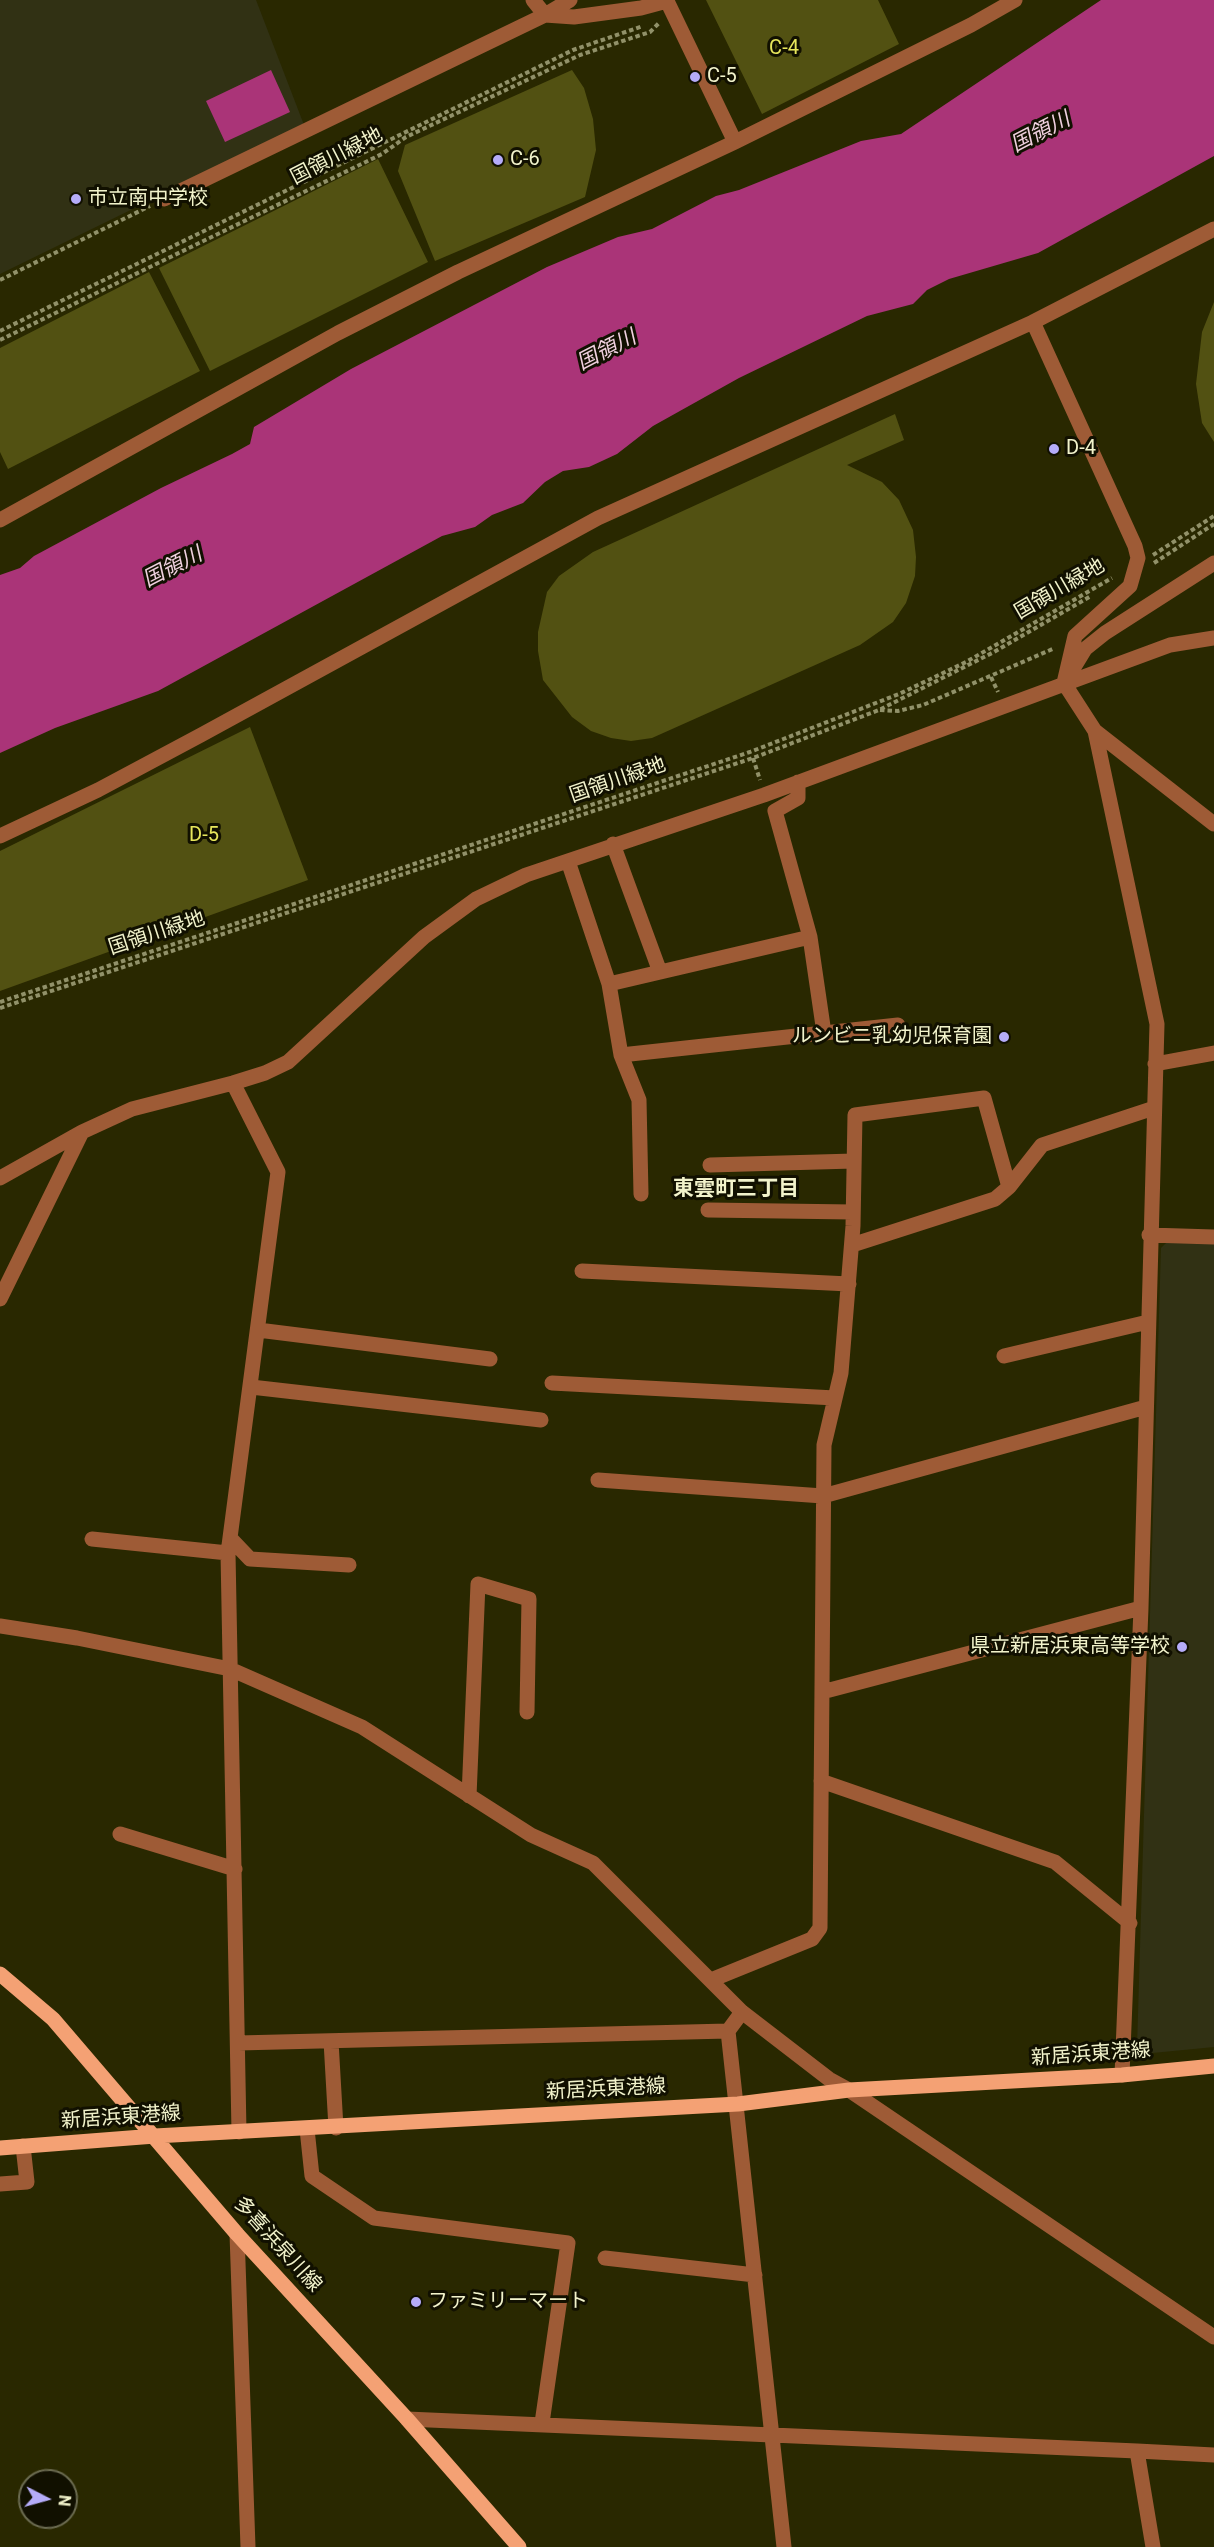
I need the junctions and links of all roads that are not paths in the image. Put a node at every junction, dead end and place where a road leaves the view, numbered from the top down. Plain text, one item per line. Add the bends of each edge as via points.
1 (533, 0) edge
2 (570, 0) edge
3 (1015, 0) edge
4 (545, 15) junction
5 (735, 142) junction
6 (164, 199) road end
7 (1214, 229) edge
8 (1033, 322) junction
9 (0, 520) edge
10 (1214, 563) edge
11 (1214, 638) edge
12 (1064, 682) junction
13 (1095, 731) junction
14 (798, 782) junction
15 (1214, 824) edge
16 (0, 837) edge
17 (613, 844) junction
18 (568, 861) junction
19 (810, 937) junction
20 (660, 972) junction
21 (609, 984) junction
22 (898, 1025) dead end
23 (824, 1033) junction
24 (1214, 1053) edge
25 (621, 1055) junction
26 (1155, 1064) junction
27 (233, 1083) junction
28 (1154, 1108) junction
29 (82, 1132) junction
30 (854, 1161) junction
31 (710, 1165) dead end
32 (0, 1178) edge
33 (1009, 1187) junction
34 (641, 1194) dead end
35 (708, 1210) dead end
36 (853, 1212) junction
37 (1149, 1235) junction
38 (1214, 1237) edge
39 (852, 1245) junction
40 (582, 1271) dead end
41 (849, 1284) junction
42 (0, 1299) edge
43 (1148, 1322) junction
44 (258, 1330) junction
45 (1004, 1356) dead end
46 (490, 1359) dead end
47 (552, 1383) dead end
48 (251, 1387) junction
49 (836, 1398) junction
50 (1146, 1407) junction
51 (541, 1420) dead end
52 (598, 1480) dead end
53 (823, 1496) junction
54 (92, 1539) dead end
55 (229, 1546) junction
56 (349, 1565) dead end
57 (1141, 1608) junction
58 (0, 1626) edge
59 (230, 1669) junction
60 (822, 1692) junction
61 (527, 1712) dead end
62 (821, 1781) junction
63 (469, 1796) junction
64 (120, 1833) dead end
65 (235, 1869) junction
66 (1130, 1923) junction
67 (0, 1974) edge
68 (711, 1980) junction
69 (742, 2012) junction
70 (728, 2031) junction
71 (331, 2041) junction
72 (238, 2043) junction
73 (1214, 2066) edge
74 (1122, 2075) junction
75 (849, 2090) junction
76 (738, 2104) junction
77 (336, 2128) junction
78 (307, 2129) junction
79 (239, 2132) junction
80 (155, 2136) junction
81 (23, 2146) junction
82 (0, 2148) edge
83 (0, 2184) edge
84 (237, 2234) junction
85 (605, 2258) dead end
86 (755, 2275) junction
87 (1214, 2337) edge
88 (407, 2419) junction
89 (542, 2423) junction
90 (772, 2434) junction
91 (1137, 2451) junction
92 (1214, 2455) edge
93 (248, 2547) edge
94 (519, 2547) edge
95 (784, 2547) edge
96 (1153, 2547) edge

1 - 4 street
2 - 4 street
3 - 5 street
4 - 5 street via 574,17 667,0
4 - 6 street
5 - 9 street via 338,333
7 - 8 street
8 - 12 street via 1135,546 1136,567 1130,586 1075,636
8 - 16 street via 598,518 190,741
10 - 12 street via 1085,649
11 - 12 street via 1170,645
12 - 13 street
12 - 14 street
13 - 15 street
13 - 26 street via 1157,1023
14 - 17 street
14 - 19 street via 798,798 775,812
17 - 18 street
17 - 20 street
18 - 21 street
18 - 27 street via 526,875 476,899 424,937 288,1062
19 - 20 street
19 - 23 street
20 - 21 street
21 - 25 street
22 - 23 street
23 - 25 street
24 - 26 street
25 - 34 street via 639,1101
26 - 28 street
27 - 29 street via 132,1109
27 - 44 street via 278,1172
28 - 33 street via 1042,1145
28 - 37 street
29 - 32 street
29 - 42 street
30 - 31 street
30 - 33 street via 855,1115 984,1098
30 - 36 street
33 - 39 street via 994,1198
35 - 36 street
36 - 39 street
37 - 38 street
37 - 43 street
39 - 41 street
40 - 41 street
41 - 49 street
43 - 45 street
43 - 50 street
44 - 46 street
44 - 48 street
47 - 49 street
48 - 51 street
48 - 55 street
49 - 53 street via 824,1445
50 - 53 street
50 - 57 street
52 - 53 street
53 - 60 street
54 - 55 street
55 - 56 street via 250,1559
55 - 59 street
57 - 60 street
57 - 66 street
58 - 59 street
59 - 63 street via 362,1727
59 - 65 street
60 - 62 street
61 - 63 street via 529,1599 478,1584
62 - 66 street via 1055,1862
62 - 68 street via 820,1928 812,1939
63 - 68 street via 531,1835 593,1863
64 - 65 street
65 - 72 street
66 - 74 street
67 - 80 main road, 多喜浜泉川線 via 53,2019
68 - 69 street
69 - 70 street
69 - 75 street
70 - 71 street
70 - 76 street
71 - 72 street
71 - 77 street
72 - 79 street
73 - 74 main road, 新居浜東港線
74 - 75 main road, 新居浜東港線
75 - 76 main road, 新居浜東港線
75 - 87 street
76 - 77 main road, 新居浜東港線
76 - 86 street
77 - 78 main road, 新居浜東港線
78 - 79 main road, 新居浜東港線
78 - 89 street via 312,2176 375,2218 568,2243
79 - 80 main road, 新居浜東港線
80 - 81 main road, 新居浜東港線
80 - 84 main road, 多喜浜泉川線
81 - 82 main road, 新居浜東港線
81 - 83 street via 27,2182
84 - 88 main road, 多喜浜泉川線
84 - 93 street
85 - 86 street
86 - 90 street
88 - 89 street
88 - 94 main road, 多喜浜泉川線
89 - 90 street
90 - 91 street
90 - 95 street
91 - 92 street
91 - 96 street

